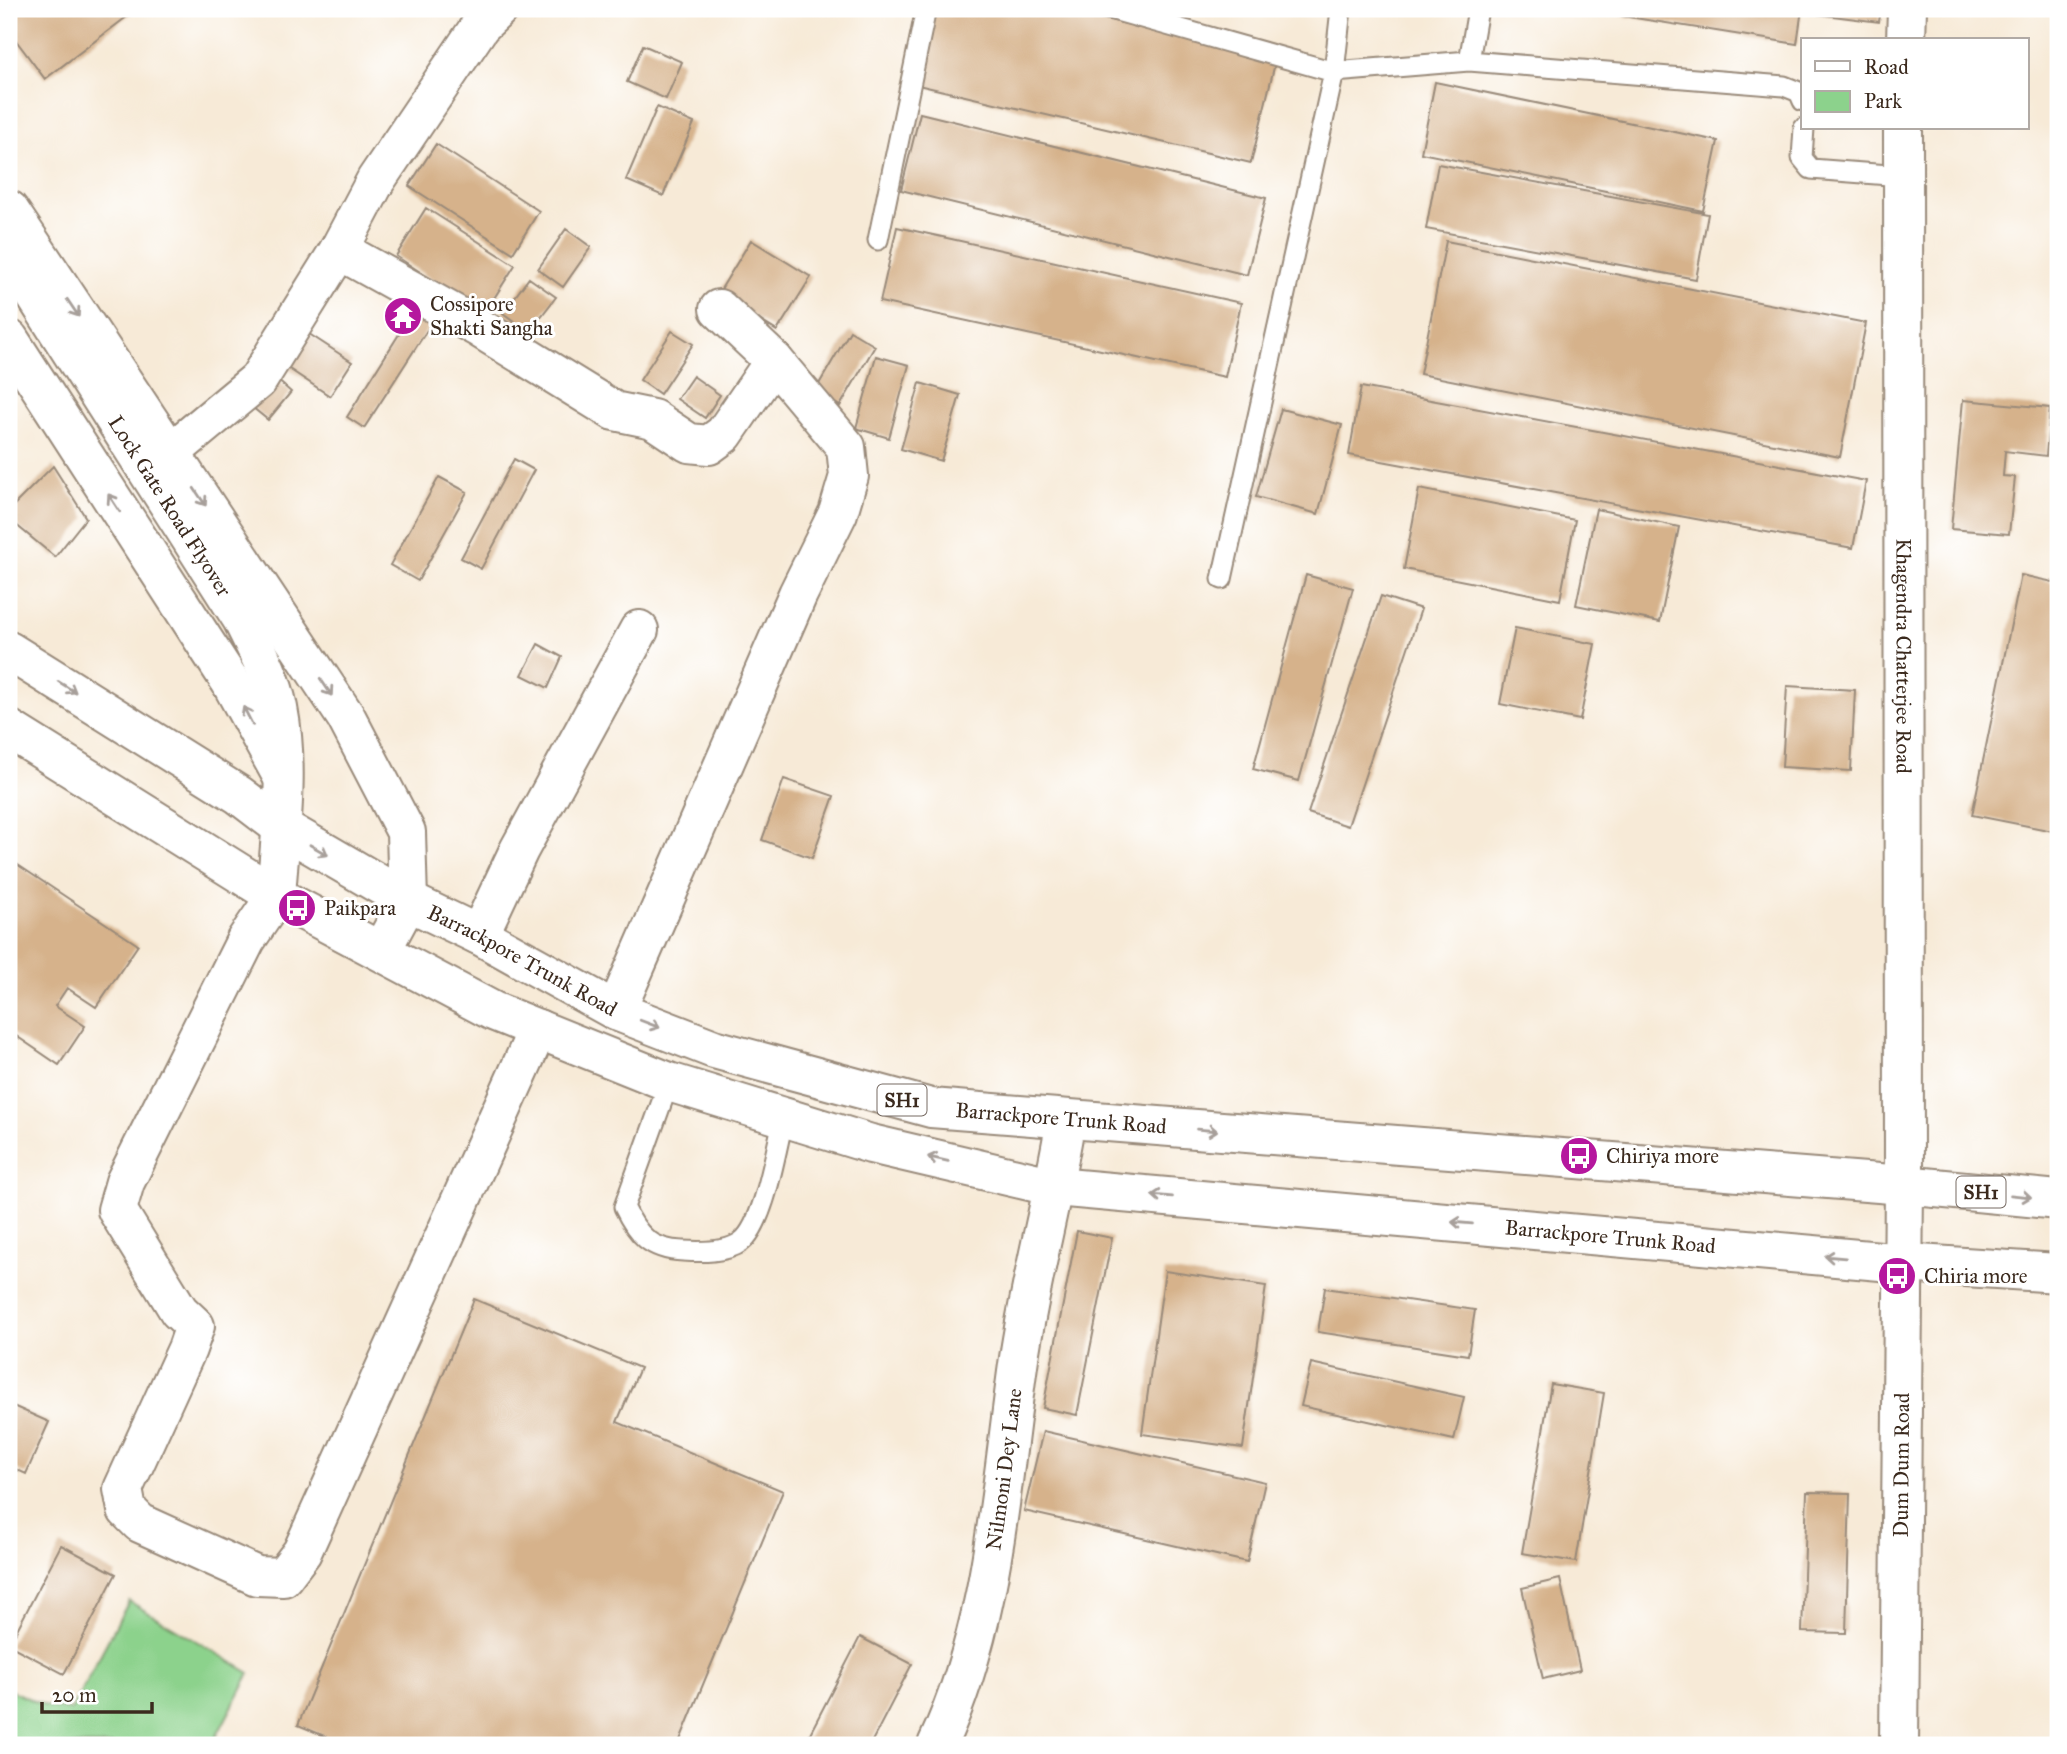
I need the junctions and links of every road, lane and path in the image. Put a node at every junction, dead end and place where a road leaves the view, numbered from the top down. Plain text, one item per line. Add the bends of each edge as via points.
1 (498, 9) edge
2 (926, 9) edge
3 (1110, 9) edge
4 (1342, 9) edge
5 (1478, 9) edge
6 (1907, 9) edge
7 (1906, 38) edge
8 (1469, 61) junction
9 (1334, 72) junction
10 (1801, 96) edge
11 (1804, 130) edge
12 (1903, 130) edge
13 (1902, 176) junction
14 (9, 210) edge
15 (878, 240) dead end
16 (338, 250) junction
17 (9, 254) edge
18 (719, 309) dead end
19 (9, 339) edge
20 (774, 361) junction
21 (170, 453) junction
22 (1222, 579) dead end
23 (639, 630) dead end
24 (9, 651) edge
25 (9, 729) edge
26 (282, 776) junction
27 (281, 827) junction
28 (276, 896) junction
29 (408, 901) junction
30 (479, 935) junction
31 (381, 951) junction
32 (616, 1010) junction
33 (538, 1029) junction
34 (669, 1082) junction
35 (784, 1117) junction
36 (1066, 1119) junction
37 (1904, 1185) junction
38 (1055, 1187) junction
39 (2058, 1200) edge
40 (1903, 1263) junction
41 (2058, 1273) edge
42 (937, 1745) edge
43 (1899, 1745) edge

1 - 16 street via 480,26 376,180
2 - 15 lane
3 - 9 lane
4 - 9 lane
5 - 8 lane
6 - 7 street
8 - 9 lane
8 - 10 lane via 1784,86
9 - 22 lane
11 - 13 lane via 1802,158 1811,169
12 - 13 street, Khagendra Chatterjee Road
13 - 37 street, Khagendra Chatterjee Road
14 -> 21 street
16 - 20 street via 481,329 614,411 653,419 689,443 709,445 724,434
16 - 21 street via 258,380
17 - 26 street, Lock Gate Road Flyover via 242,619 268,673 278,708
18 - 20 street
26 -> 19 street via 230,681
20 - 32 street via 846,447 849,476 838,513 797,594
21 -> 29 street via 346,717 406,832
23 - 30 street via 519,850
24 -> 27 street, Barrackpore Trunk Road / SH1 via 239,795
25 - 28 street, Barrackpore Trunk Road / SH1
26 - 27 street, Lock Gate Road Flyover
27 - 28 street, Lock Gate Road Flyover
27 -> 29 street, Barrackpore Trunk Road / SH1
28 - 31 street, Barrackpore Trunk Road / SH1
28 - 33 street via 246,940 125,1182 117,1210 179,1311 195,1326 123,1489 127,1510 140,1523 257,1576 283,1577 302,1552
29 - 30 street, Barrackpore Trunk Road / SH1
29 - 31 street
30 - 32 street, Barrackpore Trunk Road / SH1
31 - 33 street, Barrackpore Trunk Road / SH1 via 493,1011
32 -> 36 street, Barrackpore Trunk Road / SH1 via 714,1049 932,1108
33 - 34 street, Barrackpore Trunk Road / SH1
34 - 35 street, Barrackpore Trunk Road / SH1
34 - 35 lane via 624,1207 637,1234 669,1250 706,1252 740,1243 757,1221
38 -> 35 street, Barrackpore Trunk Road / SH1 via 871,1144
36 -> 37 street, Barrackpore Trunk Road / SH1
36 - 38 street, Nilmoni Dey Lane
37 -> 39 street, Barrackpore Trunk Road / SH1
37 - 40 street, Dum Dum Road
40 -> 38 street, Barrackpore Trunk Road / SH1
38 - 42 street, Nilmoni Dey Lane via 1020,1354 990,1581 953,1711
40 - 41 street, Barrackpore Trunk Road / SH1
40 - 43 street, Dum Dum Road

